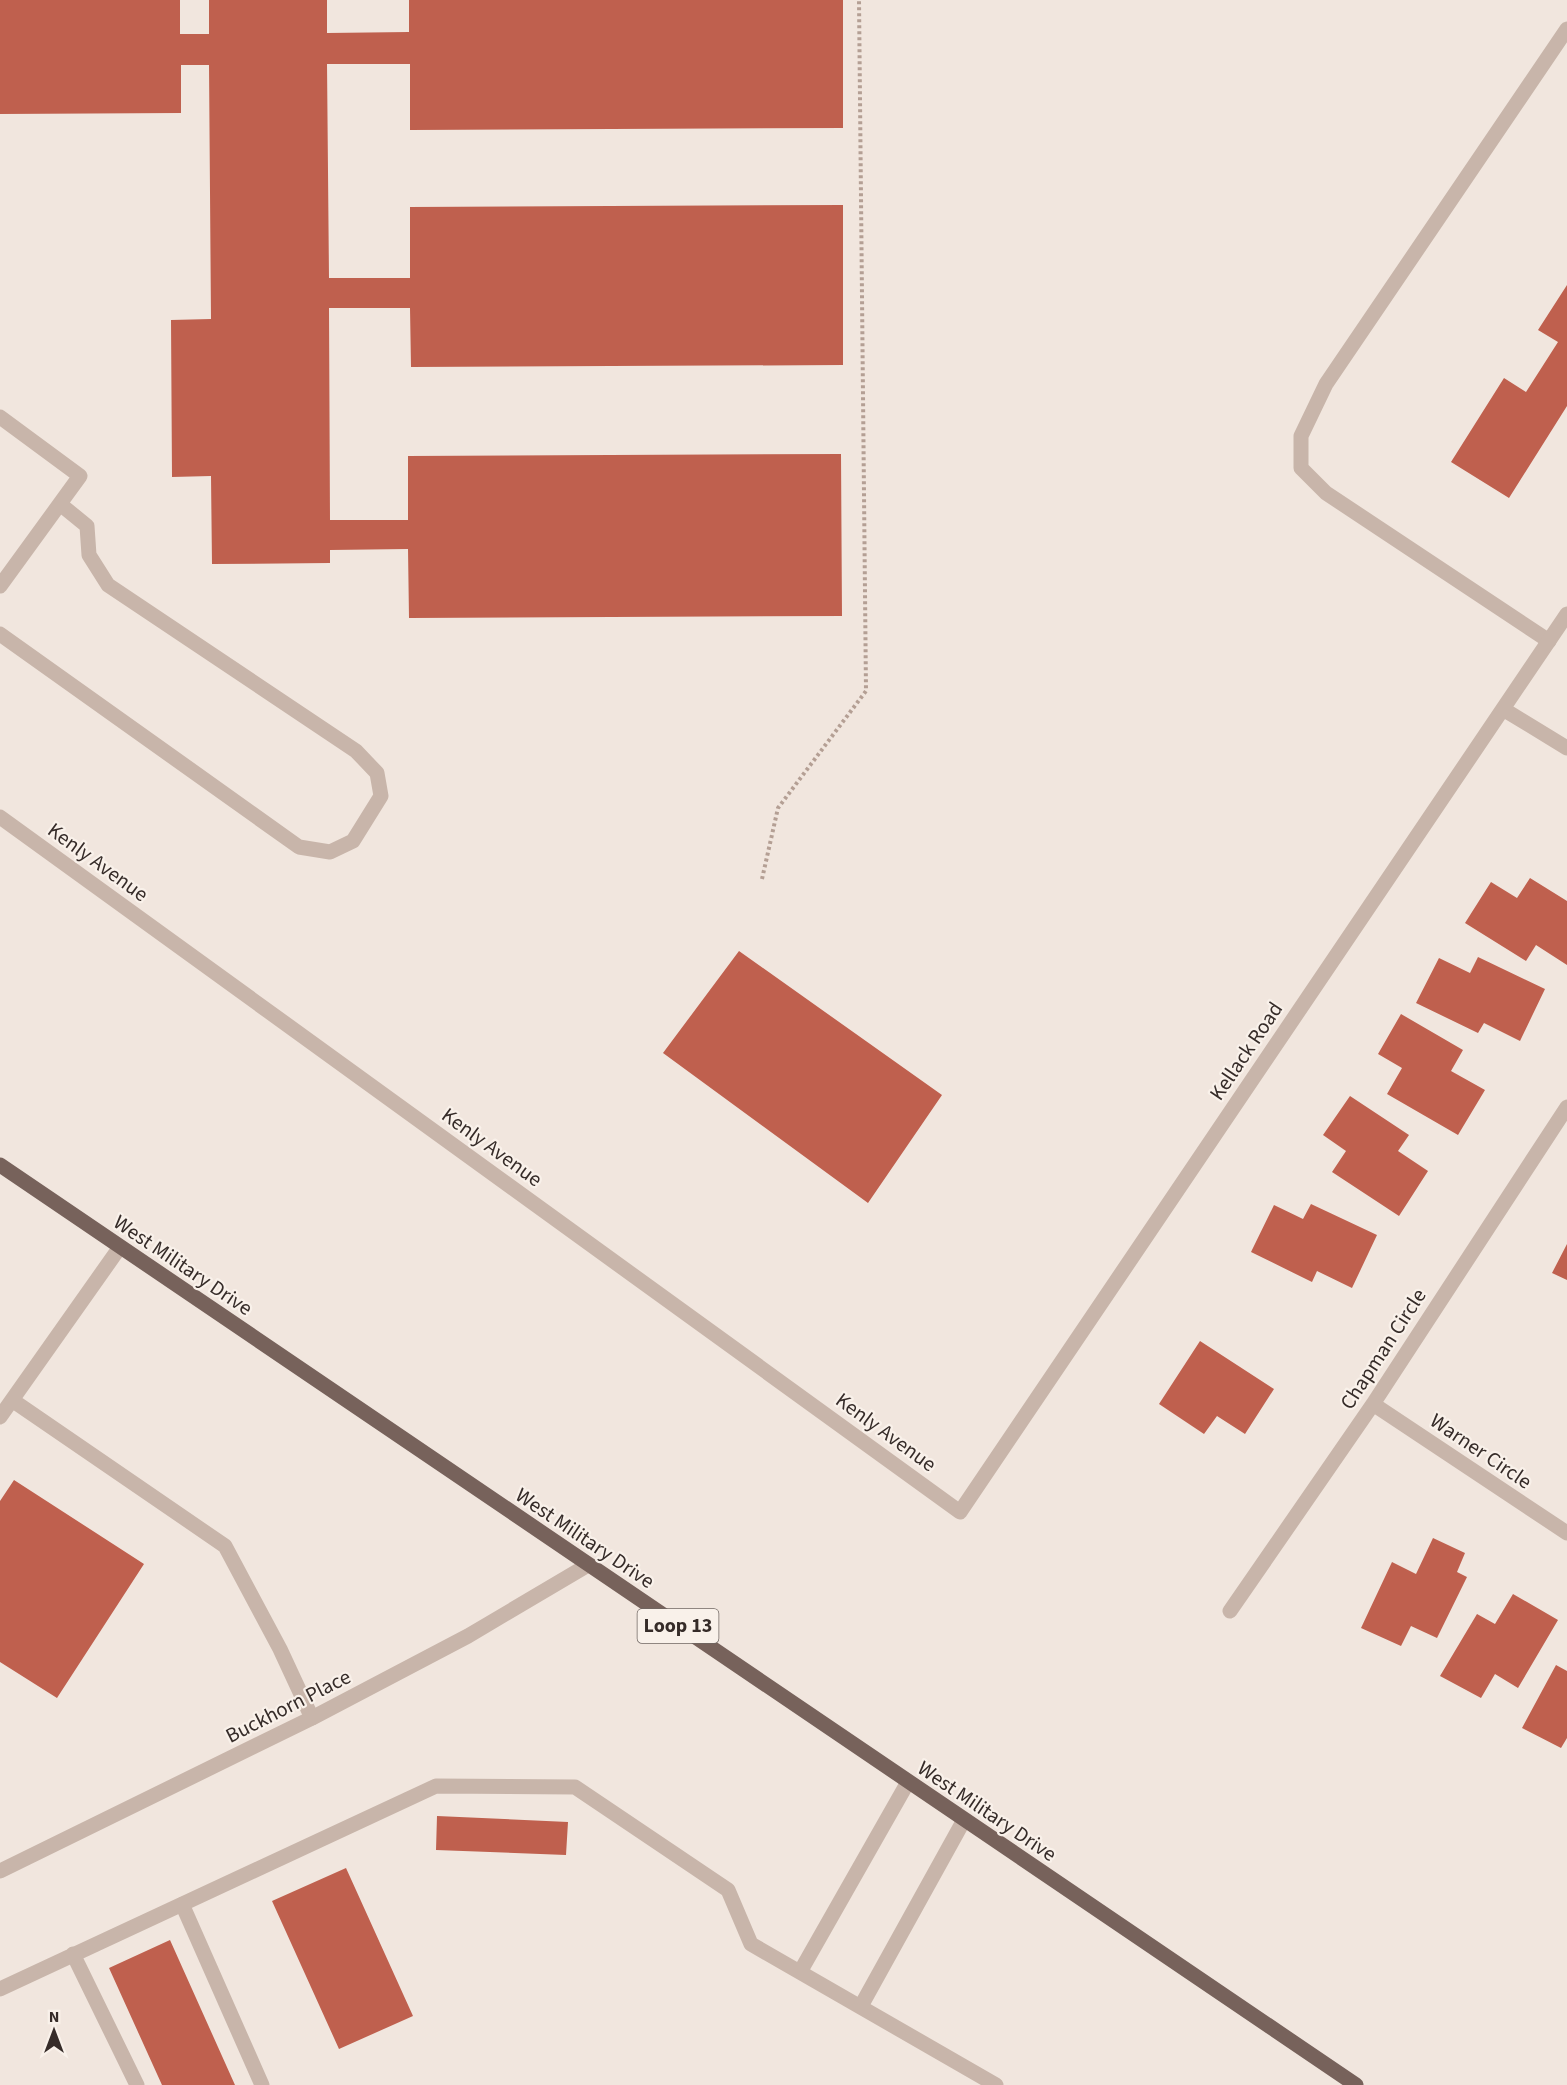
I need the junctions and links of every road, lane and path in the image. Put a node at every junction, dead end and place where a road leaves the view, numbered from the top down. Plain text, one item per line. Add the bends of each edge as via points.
1 (859, 0) edge
2 (1567, 29) edge
3 (0, 417) edge
4 (60, 504) junction
5 (0, 586) edge
6 (1567, 614) edge
7 (0, 634) edge
8 (1549, 640) junction
9 (1503, 709) junction
10 (1567, 748) edge
11 (0, 817) edge
12 (762, 879) dead end
13 (1567, 1107) edge
14 (0, 1165) edge
15 (120, 1247) junction
16 (12, 1400) junction
17 (1372, 1404) junction
18 (0, 1417) edge
19 (960, 1512) joint
20 (1567, 1533) edge
21 (588, 1565) junction
22 (1230, 1611) dead end
23 (312, 1718) junction
24 (908, 1782) junction
25 (964, 1820) junction
26 (0, 1872) edge
27 (182, 1904) junction
28 (73, 1954) junction
29 (800, 1972) junction
30 (0, 1989) edge
31 (861, 2007) junction
32 (137, 2085) edge
33 (262, 2085) edge
34 (996, 2085) edge
35 (1356, 2085) edge

1 - 12 path via 866,691 778,808
2 - 8 street via 1326,384 1301,436 1301,468 1326,493
3 - 4 street via 80,476
4 - 5 street
4 - 7 street via 87,526 89,555 108,585 356,751 377,773 381,796 353,841 330,852 299,847
6 - 8 street, Kellack Road
8 - 9 street, Kellack Road
9 - 10 street
9 - 19 street, Kellack Road
11 - 19 street, Kenly Avenue
13 - 17 street, Chapman Circle
14 - 15 main road, West Military Drive / Loop 13
15 - 16 street
15 - 21 main road, West Military Drive / Loop 13
16 - 18 street
16 - 23 street via 225,1546
17 - 20 street, Warner Circle
17 - 22 street, Chapman Circle
21 - 23 street, Buckhorn Place via 468,1636
21 - 24 main road, West Military Drive / Loop 13
23 - 26 street, Buckhorn Place
24 - 25 main road, West Military Drive / Loop 13
24 - 29 street
25 - 31 street
25 - 35 main road, West Military Drive / Loop 13
27 - 28 street
27 - 29 street via 436,1786 575,1787 728,1890 751,1944
27 - 33 street
28 - 30 street
28 - 32 street
29 - 31 street
31 - 34 street

